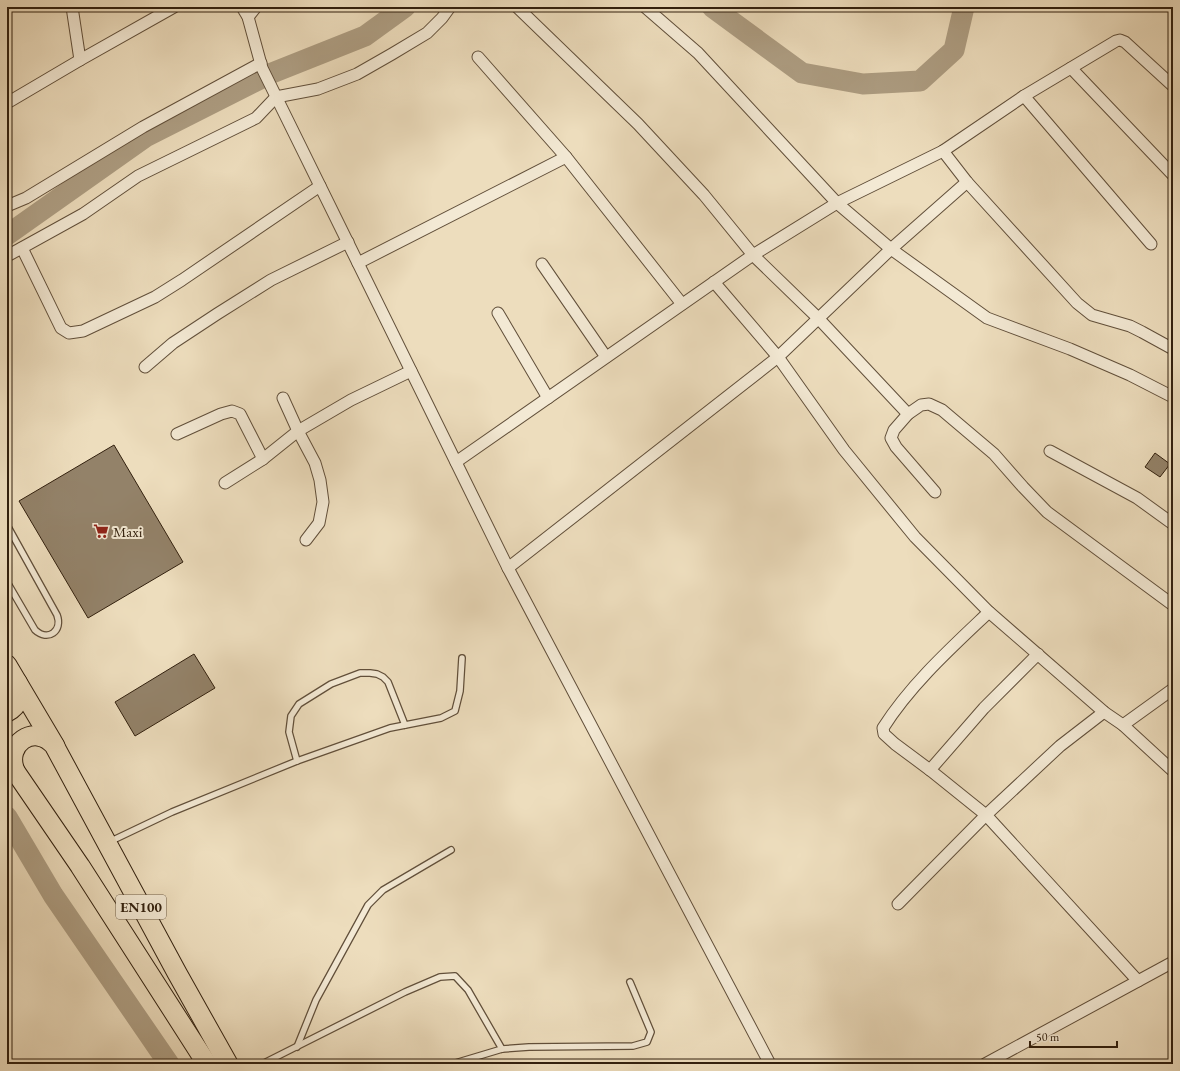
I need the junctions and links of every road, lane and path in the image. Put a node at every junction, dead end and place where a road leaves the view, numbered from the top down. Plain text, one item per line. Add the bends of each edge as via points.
1 (72, 7) edge
2 (174, 7) edge
3 (242, 7) edge
4 (256, 7) edge
5 (450, 7) edge
6 (517, 7) edge
7 (645, 7) edge
8 (248, 17) junction
9 (478, 57) dead end
10 (80, 60) junction
11 (261, 66) junction
12 (1071, 68) junction
13 (1173, 86) edge
14 (1024, 96) junction
15 (276, 97) junction
16 (7, 104) edge
17 (943, 150) junction
18 (566, 158) junction
19 (1173, 175) edge
20 (968, 182) junction
21 (320, 186) junction
22 (837, 203) junction
23 (7, 206) edge
24 (348, 242) junction
25 (1151, 244) dead end
26 (22, 248) junction
27 (891, 249) junction
28 (7, 256) edge
29 (753, 256) junction
30 (358, 263) junction
31 (542, 264) dead end
32 (714, 282) junction
33 (682, 304) junction
34 (498, 313) dead end
35 (818, 318) junction
36 (1173, 349) edge
37 (778, 357) junction
38 (606, 358) junction
39 (145, 366) dead end
40 (411, 372) junction
41 (1173, 397) edge
42 (283, 398) dead end
43 (548, 398) junction
44 (908, 414) junction
45 (298, 431) junction
46 (177, 434) dead end
47 (1050, 451) dead end
48 (263, 459) junction
49 (456, 462) junction
50 (225, 483) dead end
51 (935, 492) dead end
52 (1173, 524) edge
53 (7, 526) edge
54 (306, 540) dead end
55 (508, 568) junction
56 (7, 582) edge
57 (1173, 605) edge
58 (989, 612) junction
59 (1038, 654) junction
60 (462, 658) dead end
61 (7, 665) edge
62 (17, 682) junction
63 (1173, 689) edge
64 (7, 712) edge
65 (1104, 712) junction
66 (405, 725) junction
67 (1123, 725) junction
68 (56, 748) junction
69 (297, 761) junction
70 (11, 764) edge
71 (930, 770) junction
72 (1173, 771) edge
73 (986, 815) junction
74 (106, 843) junction
75 (451, 850) dead end
76 (898, 904) dead end
77 (1172, 963) edge
78 (1138, 981) junction
79 (630, 982) dead end
80 (297, 1047) junction
81 (502, 1049) junction
82 (207, 1064) edge
83 (228, 1064) edge
84 (262, 1064) edge
85 (452, 1064) edge
86 (770, 1064) edge
87 (985, 1064) edge

1 - 10 street
2 - 10 street
3 - 8 street
4 - 8 street
5 - 15 street via 427,33 357,74 318,89
6 - 29 street via 638,124 704,195
7 - 22 street via 698,53
8 - 11 street
9 - 18 street
10 - 16 street
11 - 15 street
11 - 23 street via 143,127 26,198
12 - 13 street via 1120,40
12 - 14 street
12 - 19 street
14 - 17 street
14 - 25 street
15 - 21 street
15 - 26 street via 256,118 138,176 83,214
17 - 20 street
17 - 22 street
18 - 30 street
18 - 33 street
20 - 27 street
20 - 36 street via 1077,303 1092,314 1130,326
21 - 24 street
21 - 26 street via 155,297 83,331 69,333 61,328
22 - 27 street
22 - 29 street
24 - 30 street
24 - 39 street via 271,280 173,343
26 - 28 street
27 - 35 street
27 - 41 street via 987,318 1070,349
29 - 32 street
29 - 35 street
30 - 40 street
31 - 38 street
32 - 33 street
32 - 37 street
33 - 38 street
34 - 43 street
35 - 37 street
35 - 44 street
37 - 55 street
37 - 58 street via 844,450 914,536
38 - 43 street
40 - 45 street via 351,400
40 - 49 street
42 - 45 street
43 - 49 street
44 - 51 street via 894,430 892,438 896,447
44 - 57 street via 921,404 929,404 942,410 994,454 1047,512
45 - 48 street
45 - 54 street via 315,463 324,502 319,523
46 - 48 street via 232,411 240,414
47 - 52 street via 1137,498
48 - 50 street
49 - 55 street
53 - 56 lane via 57,615 59,624 53,633 42,635 35,630
55 - 86 street
58 - 59 street
58 - 71 street via 946,653 905,698 883,728 884,734 895,744
59 - 65 street
59 - 71 street via 984,708
60 - 66 lane via 460,691 455,711 441,718
61 - 62 highway, EN100
62 - 64 highway via 19,699 14,708
62 - 68 highway, EN100
63 - 67 street
65 - 67 street
65 - 73 street via 1060,746
66 - 69 lane
66 - 69 lane via 388,682 377,674 360,674 331,684 299,704 291,716 289,732
67 - 72 street
68 - 70 highway via 42,736 26,738 17,745
68 - 74 highway, EN100
69 - 74 lane via 172,812
70 - 82 highway, EN100
71 - 73 street
73 - 76 street
73 - 78 street
74 - 83 highway, EN100
75 - 80 lane via 382,890 368,905 316,1000
77 - 78 street
78 - 87 street
79 - 81 lane via 651,1032 647,1042 633,1046
80 - 81 lane via 405,992 440,977 455,976 468,990
80 - 84 lane
81 - 85 lane

